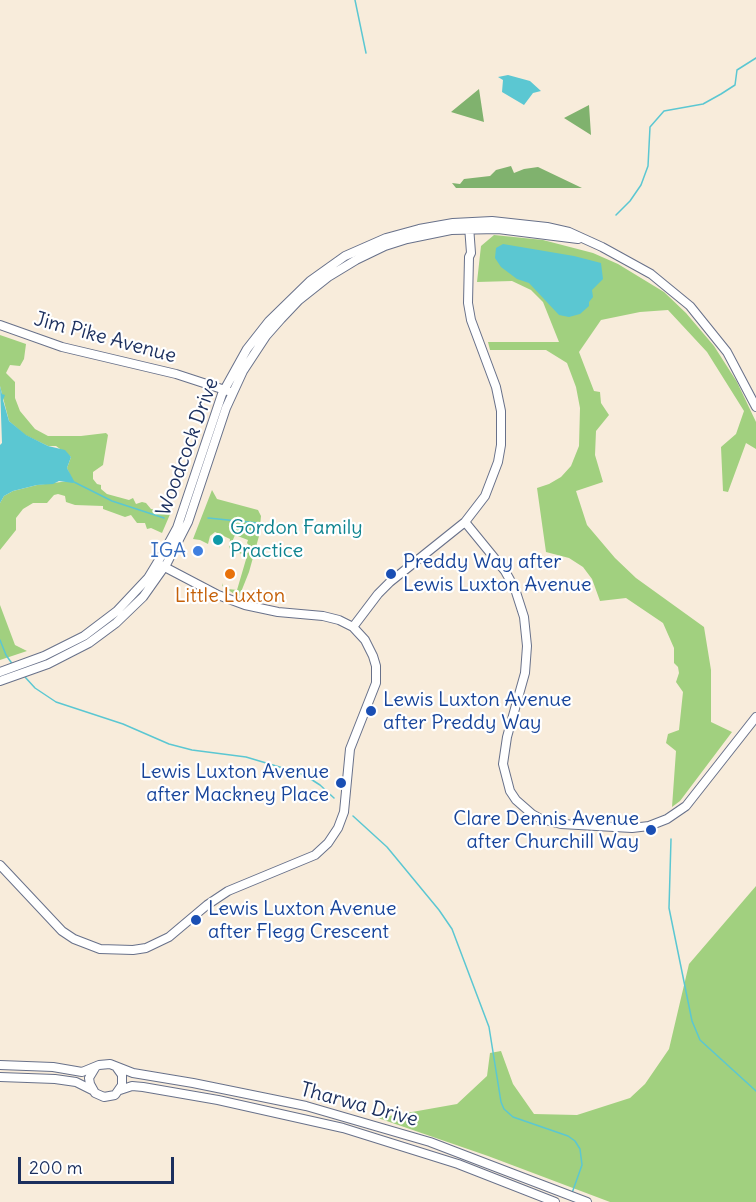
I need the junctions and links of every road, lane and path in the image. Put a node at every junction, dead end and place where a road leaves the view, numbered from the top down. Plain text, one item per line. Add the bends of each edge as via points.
1 (467, 226) junction
2 (0, 325) edge
3 (227, 393) junction
4 (756, 406) edge
5 (465, 522) junction
6 (162, 563) junction
7 (353, 627) junction
8 (0, 672) edge
9 (0, 681) edge
10 (756, 717) edge
11 (0, 865) edge
12 (0, 1065) edge
13 (115, 1067) junction
14 (95, 1068) junction
15 (0, 1077) edge
16 (92, 1090) junction
17 (120, 1090) junction
18 (583, 1200) edge
19 (555, 1202) edge

1 - 3 street, Woodcock Drive via 386,246 328,277 299,300 266,336
1 - 4 street, Woodcock Drive via 583,240 637,265 670,288 707,325 727,352
1 - 5 street via 471,253 468,303 496,387 502,428 493,478
2 - 3 street, Jim Pike Avenue via 76,351 156,368
3 - 6 street, Woodcock Drive
5 - 7 street via 390,582
5 - 10 street via 505,571 524,617 525,673 503,764 510,791 532,814 561,824 632,828 667,819 686,806
6 - 7 street via 244,605 334,618
6 - 8 street, Woodcock Drive via 117,611 93,630 64,647
6 - 9 street, Woodcock Drive via 143,597 107,630 69,655
7 - 11 street via 373,656 376,683 350,748 341,822 315,855 228,891 158,943 120,951 90,946 62,931
12 - 14 main road via 82,1072
13 - 14 main road via 105,1064
13 - 17 main road via 123,1080
13 - 18 main road, Tharwa Drive via 361,1121 460,1152
14 - 16 main road via 89,1078
15 - 16 main road via 56,1079
16 - 17 main road via 104,1097
17 - 19 main road, Tharwa Drive via 143,1087 333,1125 458,1164

